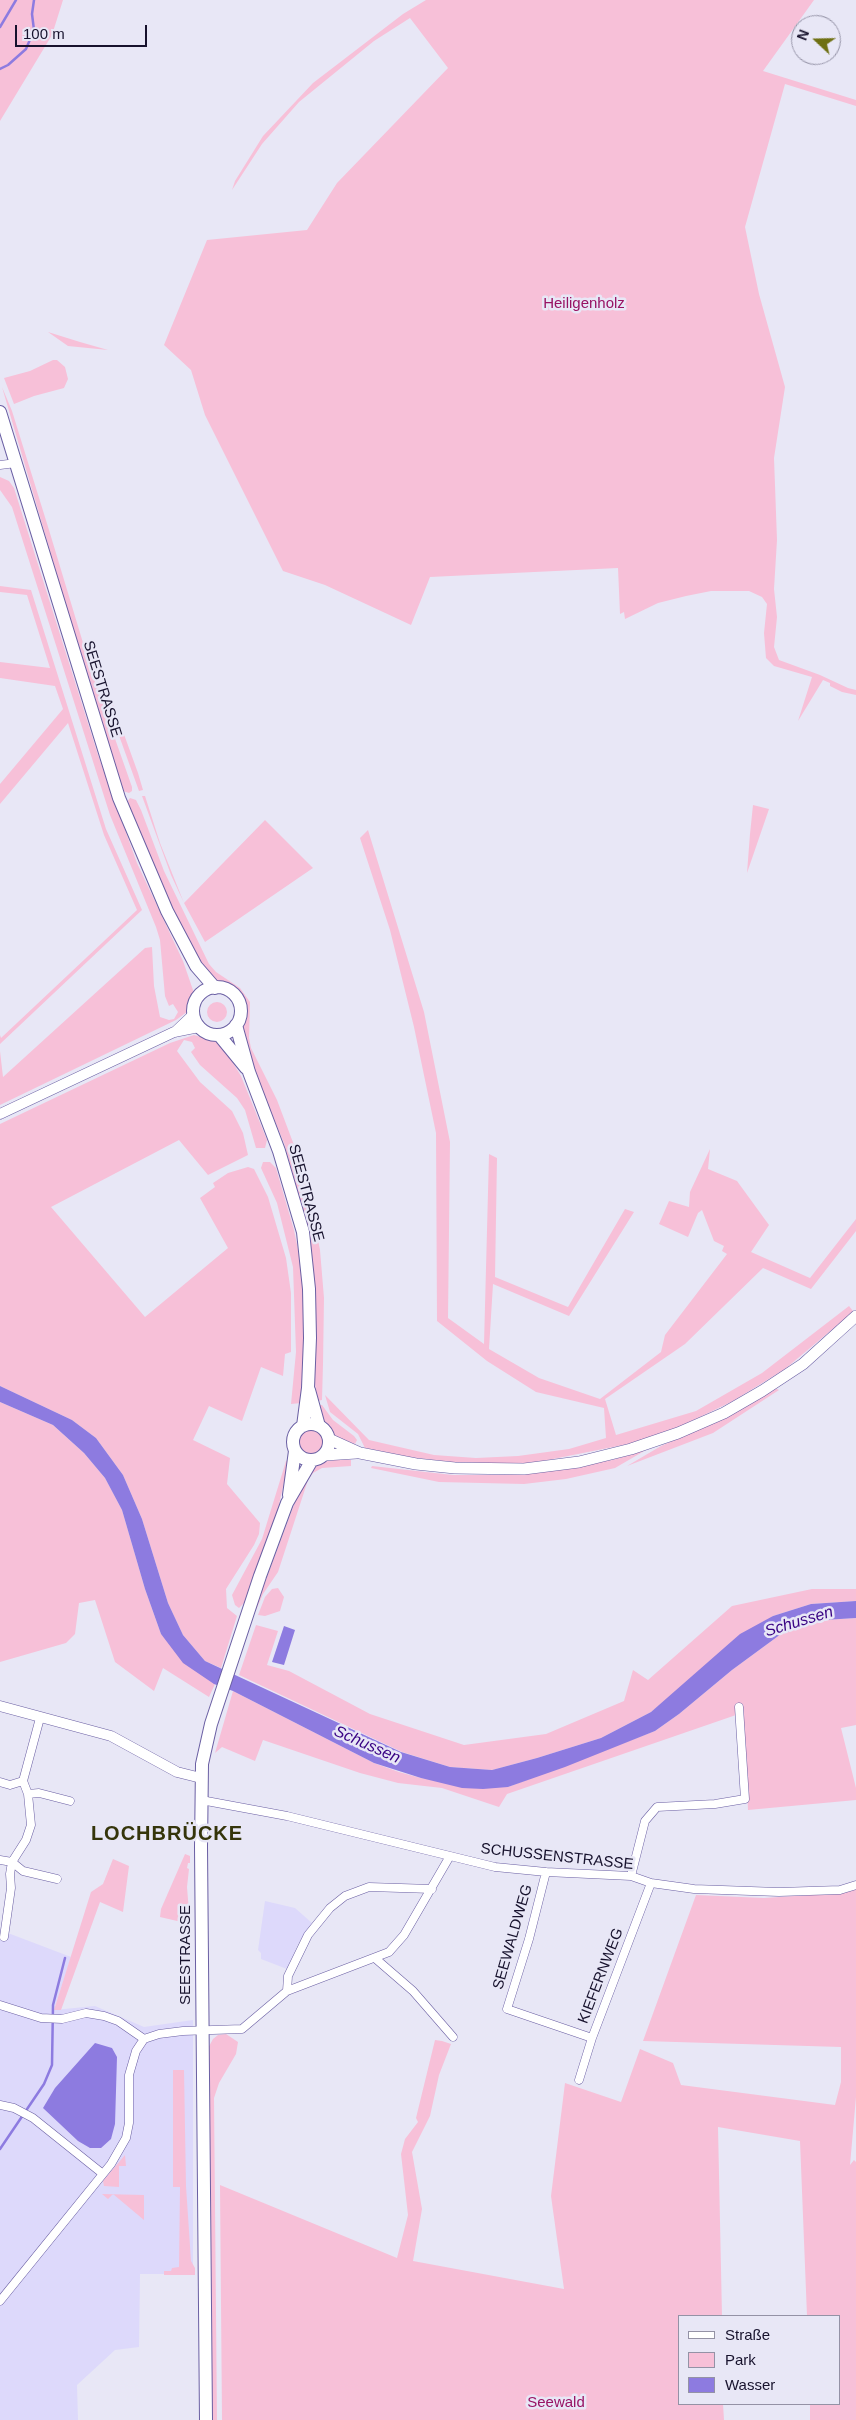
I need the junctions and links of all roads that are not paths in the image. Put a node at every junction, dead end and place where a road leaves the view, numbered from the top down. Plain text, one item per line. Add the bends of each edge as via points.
1 (0, 412) edge
2 (16, 464) junction
3 (0, 465) edge
4 (196, 966) junction
5 (215, 988) junction
6 (199, 996) junction
7 (194, 1014) junction
8 (236, 1025) junction
9 (199, 1027) junction
10 (174, 1032) junction
11 (219, 1035) junction
12 (249, 1072) junction
13 (0, 1114) edge
14 (856, 1316) edge
15 (308, 1388) junction
16 (303, 1426) junction
17 (319, 1426) junction
18 (329, 1439) junction
19 (295, 1451) junction
20 (360, 1453) junction
21 (324, 1455) junction
22 (312, 1460) junction
23 (288, 1503) junction
24 (0, 1706) edge
25 (739, 1707) dead end
26 (40, 1718) junction
27 (201, 1778) junction
28 (23, 1781) junction
29 (0, 1782) edge
30 (28, 1794) junction
31 (201, 1800) junction
32 (70, 1801) dead end
33 (450, 1856) junction
34 (0, 1860) edge
35 (12, 1862) junction
36 (546, 1872) junction
37 (631, 1876) junction
38 (57, 1880) dead end
39 (652, 1883) junction
40 (856, 1885) edge
41 (432, 1889) junction
42 (4, 1936) dead end
43 (376, 1959) junction
44 (287, 1991) junction
45 (0, 2005) edge
46 (202, 2031) junction
47 (454, 2037) dead end
48 (592, 2038) junction
49 (144, 2039) junction
50 (579, 2080) dead end
51 (0, 2105) edge
52 (103, 2174) junction
53 (0, 2301) edge
54 (206, 2420) edge

1 - 2 main road, SEESTRASSE
2 - 3 street
2 - 4 main road, SEESTRASSE via 119,798 161,900
4 - 5 main road, SEESTRASSE
4 - 6 main road, SEESTRASSE
5 - 6 main road
5 - 8 main road, SEESTRASSE via 229,991 238,1000 241,1013
6 - 7 main road, SEESTRASSE
7 - 9 main road
7 - 10 street
8 - 11 main road
8 - 12 main road, SEESTRASSE
9 - 10 street
9 - 11 main road, SEESTRASSE
10 - 13 street
11 - 12 main road, SEESTRASSE
12 - 15 main road, SEESTRASSE via 279,1151 303,1232 309,1289
14 - 20 main road via 803,1364 762,1391 678,1434 631,1449 580,1462 489,1470 416,1464
15 - 16 main road, SEESTRASSE
15 - 17 main road, SEESTRASSE
16 - 17 main road
16 - 19 main road via 294,1438
17 - 18 main road
18 - 20 main road
18 - 21 main road
19 - 22 main road via 303,1459
19 - 23 main road, SEESTRASSE
20 - 21 main road
21 - 22 main road
22 - 23 main road, SEESTRASSE
23 - 27 main road, SEESTRASSE via 219,1699 204,1750
24 - 26 street
25 - 37 street via 744,1799 658,1807 645,1821
26 - 27 street via 111,1736 177,1772
26 - 28 street
27 - 31 main road, SEESTRASSE
28 - 29 street via 10,1785
28 - 30 street
30 - 32 street via 39,1793
30 - 35 street via 31,1826
31 - 33 street, SCHUSSENSTRASSE via 287,1816
31 - 46 main road, SEESTRASSE
33 - 36 street, SCHUSSENSTRASSE via 495,1868
33 - 41 street
34 - 35 street
35 - 38 street via 23,1871
35 - 42 street via 12,1888
36 - 37 street, SCHUSSENSTRASSE
36 - 48 street, SEEWALDWEG via 506,2009
37 - 39 street, SCHUSSENSTRASSE
39 - 40 street, SCHUSSENSTRASSE via 694,1889 779,1892 840,1890
39 - 48 street, KIEFERNWEG
41 - 43 street via 404,1935 389,1952
41 - 44 street via 368,1887 345,1896 308,1934 288,1976
43 - 44 street
43 - 47 street via 413,1991
44 - 46 street via 242,2029
45 - 49 street via 46,2018 62,2019 86,2013 104,2016 118,2021
46 - 49 street via 159,2034
46 - 54 main road, SEESTRASSE
48 - 50 street, KIEFERNWEG
49 - 52 street via 136,2051 129,2075 126,2138
51 - 52 street via 33,2118
52 - 53 street

